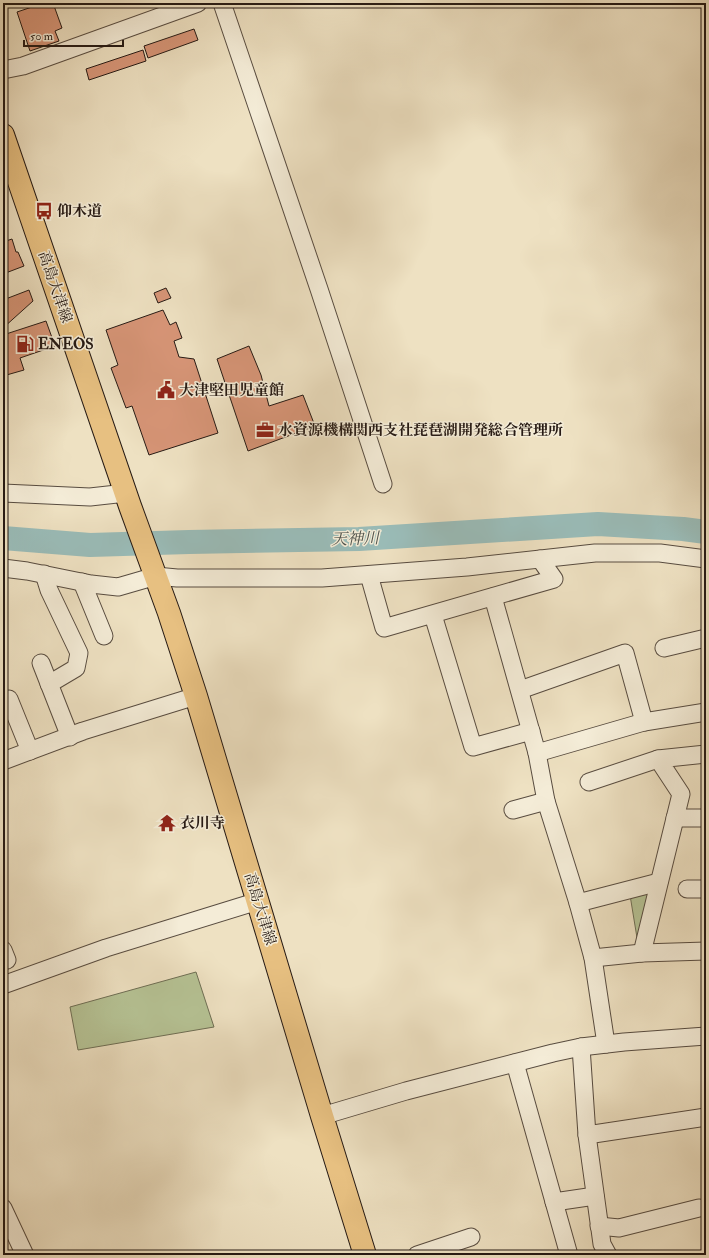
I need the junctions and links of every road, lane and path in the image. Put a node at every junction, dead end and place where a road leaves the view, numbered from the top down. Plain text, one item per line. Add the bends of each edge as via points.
1 (198, 3) edge
2 (222, 3) edge
3 (3, 70) edge
4 (3, 135) edge
5 (383, 484) dead end
6 (3, 493) edge
7 (128, 500) junction
8 (540, 559) junction
9 (706, 560) edge
10 (3, 568) edge
11 (153, 570) junction
12 (44, 574) junction
13 (369, 575) junction
14 (82, 582) junction
15 (494, 597) junction
16 (433, 615) junction
17 (104, 636) dead end
18 (706, 638) edge
19 (664, 648) dead end
20 (41, 663) dead end
21 (49, 684) junction
22 (520, 690) junction
23 (196, 696) junction
24 (9, 699) dead end
25 (706, 712) edge
26 (644, 722) junction
27 (531, 731) junction
28 (70, 737) junction
29 (30, 751) junction
30 (537, 753) junction
31 (706, 754) edge
32 (658, 759) junction
33 (3, 761) edge
34 (588, 782) dead end
35 (546, 801) junction
36 (513, 810) dead end
37 (675, 818) junction
38 (706, 818) edge
39 (659, 882) junction
40 (687, 889) dead end
41 (706, 890) edge
42 (258, 901) junction
43 (578, 903) junction
44 (3, 950) edge
45 (706, 951) edge
46 (642, 953) junction
47 (593, 958) junction
48 (3, 961) edge
49 (3, 985) edge
50 (706, 1036) edge
51 (606, 1044) junction
52 (581, 1047) junction
53 (515, 1062) junction
54 (322, 1116) junction
55 (706, 1116) edge
56 (587, 1135) junction
57 (595, 1196) junction
58 (554, 1202) junction
59 (3, 1208) edge
60 (699, 1208) dead end
61 (599, 1226) junction
62 (471, 1237) dead end
63 (25, 1255) edge
64 (365, 1255) edge
65 (416, 1255) edge
66 (569, 1255) edge
67 (608, 1255) edge

1 - 3 street via 24,66
2 - 5 street
4 - 7 main road, 高島大津線
6 - 7 street
7 - 11 main road
8 - 9 street via 595,553 660,553
8 - 13 street
8 - 15 street via 554,579
10 - 12 street
11 - 13 street via 177,578 322,578
11 - 14 street via 118,587
11 - 23 main road, 高島大津線
12 - 14 street
12 - 21 street via 79,653 76,668
13 - 16 street via 384,628
14 - 17 street
15 - 16 street
15 - 22 street
16 - 27 street via 473,747
18 - 19 street
20 - 21 street
21 - 28 street
22 - 26 street via 625,653
22 - 27 street
23 - 28 street
23 - 42 main road, 高島大津線
24 - 29 street
25 - 26 street
26 - 30 street
27 - 30 street
28 - 29 street
29 - 33 street
30 - 35 street
31 - 32 street
32 - 34 street
32 - 37 street via 681,794
35 - 36 street
35 - 43 street
37 - 38 street
37 - 39 street
39 - 43 street
39 - 46 street
40 - 41 street
42 - 49 street via 106,948
42 - 54 main road, 高島大津線
43 - 47 street
44 - 48 street via 6,960
45 - 46 street
46 - 47 street
47 - 51 street
50 - 51 street
51 - 52 street
52 - 53 street
52 - 56 street
53 - 54 street
53 - 58 street
54 - 64 main road, 高島大津線
55 - 56 street
56 - 57 street
57 - 58 street
57 - 61 street
58 - 66 street
59 - 63 street
60 - 61 street via 619,1228
61 - 67 street via 602,1244
62 - 65 street

